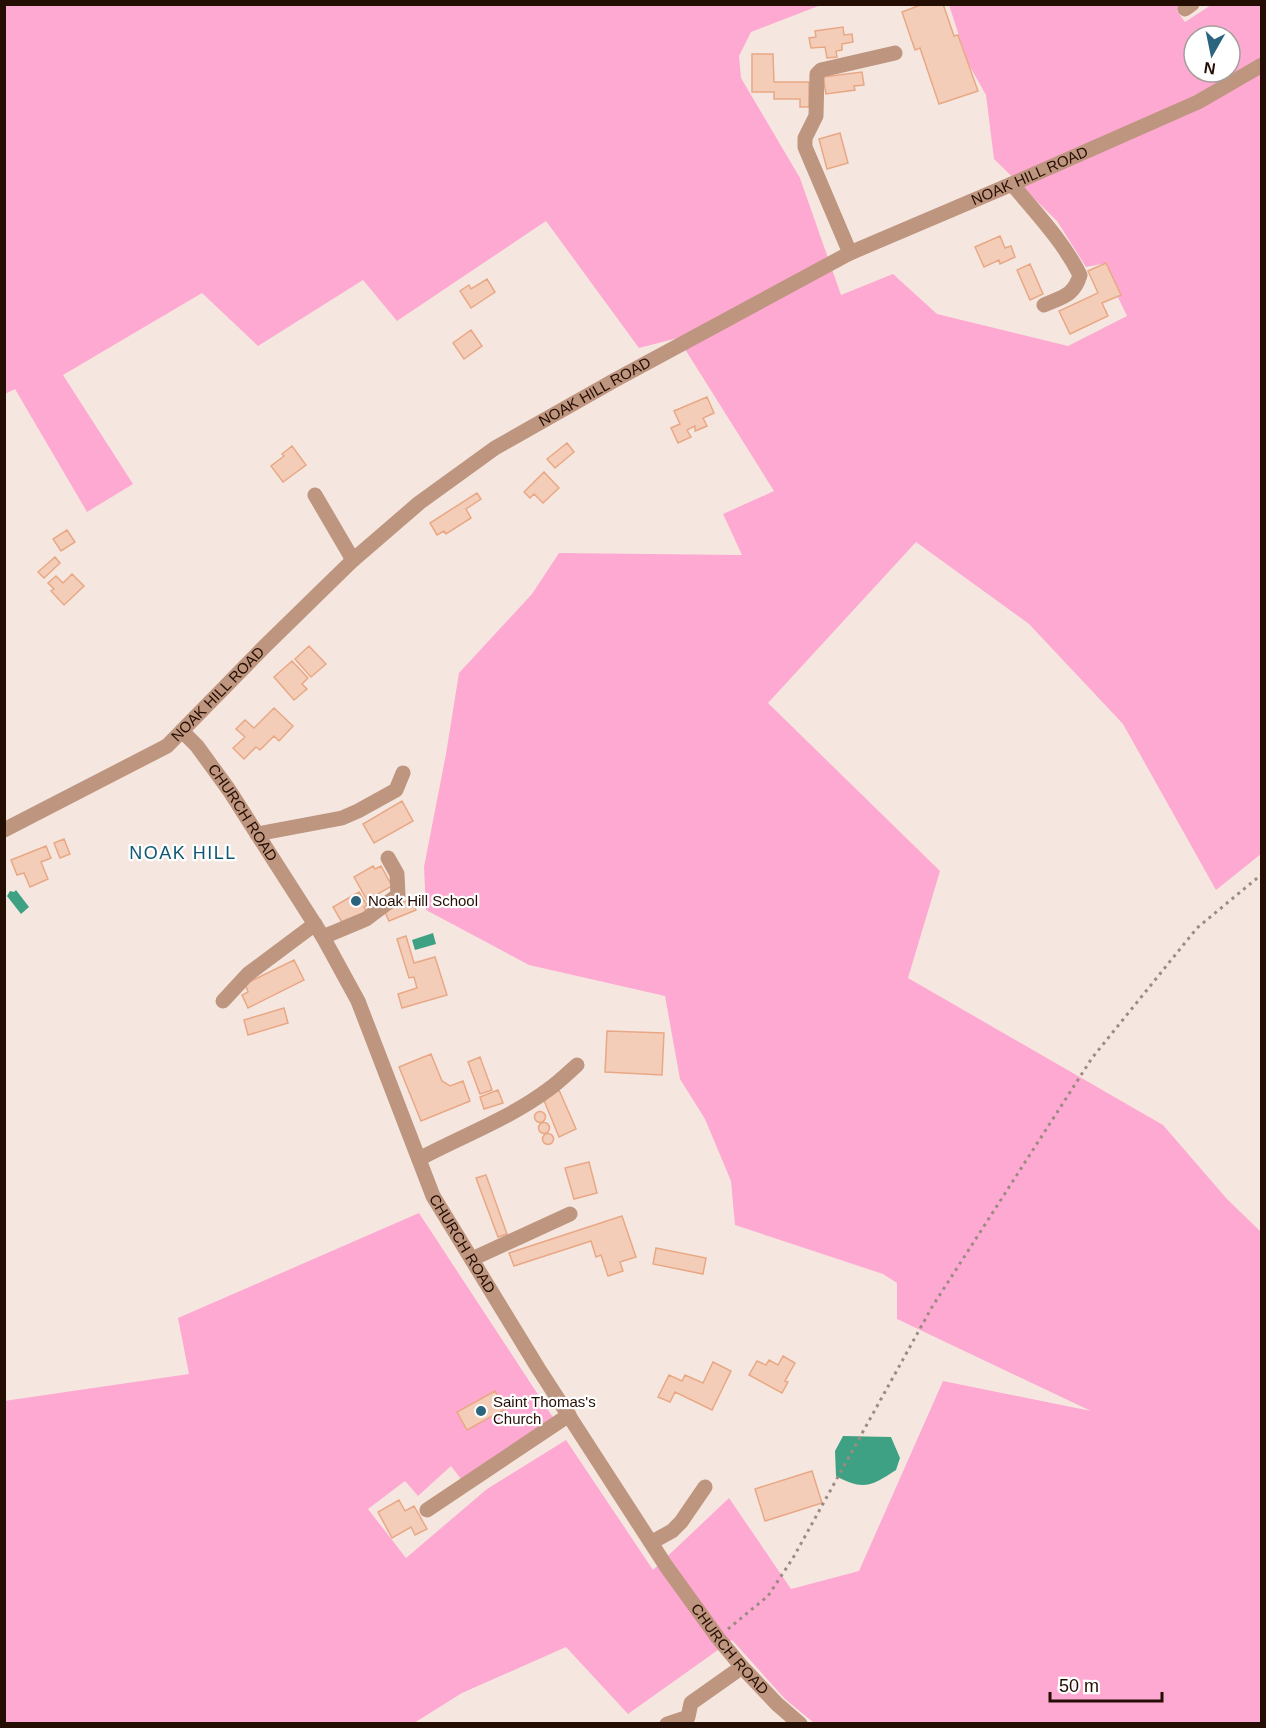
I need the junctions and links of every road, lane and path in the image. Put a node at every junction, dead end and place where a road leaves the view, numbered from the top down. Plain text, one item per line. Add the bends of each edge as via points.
1 (895, 53) dead end
2 (1262, 64) edge
3 (1012, 184) junction
4 (850, 253) junction
5 (1044, 305) dead end
6 (315, 495) dead end
7 (353, 560) junction
8 (182, 731) junction
9 (402, 773) dead end
10 (4, 830) edge
11 (257, 834) junction
12 (388, 858) dead end
13 (1262, 874) edge
14 (319, 931) junction
15 (223, 1001) dead end
16 (577, 1065) dead end
17 (419, 1159) junction
18 (570, 1214) dead end
19 (472, 1259) junction
20 (569, 1415) junction
21 (705, 1487) dead end
22 (427, 1510) dead end
23 (652, 1542) junction
24 (718, 1638) junction
25 (742, 1667) junction
26 (667, 1724) edge
27 (800, 1724) edge

1 - 4 street via 820,70 817,74 816,116 804,147
2 - 3 street, NOAK HILL ROAD via 1198,102
3 - 4 street, NOAK HILL ROAD
3 - 5 street via 1052,232 1080,275 1077,286 1068,294
4 - 7 street, NOAK HILL ROAD via 495,448 419,503
6 - 7 street
7 - 8 street, NOAK HILL ROAD
8 - 10 street, NOAK HILL ROAD via 168,746
8 - 11 street, CHURCH ROAD via 197,746
9 - 11 street via 396,790 342,818
11 - 14 street, CHURCH ROAD
12 - 14 street via 397,874 398,895 366,919
13 - 24 path via 1197,928 1092,1058 932,1307 793,1558 768,1596
14 - 15 street via 248,974
14 - 17 street, CHURCH ROAD via 358,1001
16 - 17 street via 521,1107
17 - 19 street, CHURCH ROAD via 433,1196
18 - 19 street
19 - 20 street, CHURCH ROAD
20 - 22 street
20 - 23 street, CHURCH ROAD
21 - 23 street via 681,1522
23 - 24 street, CHURCH ROAD
24 - 25 street, CHURCH ROAD
25 - 26 street via 692,1703 688,1717
25 - 27 street, CHURCH ROAD

